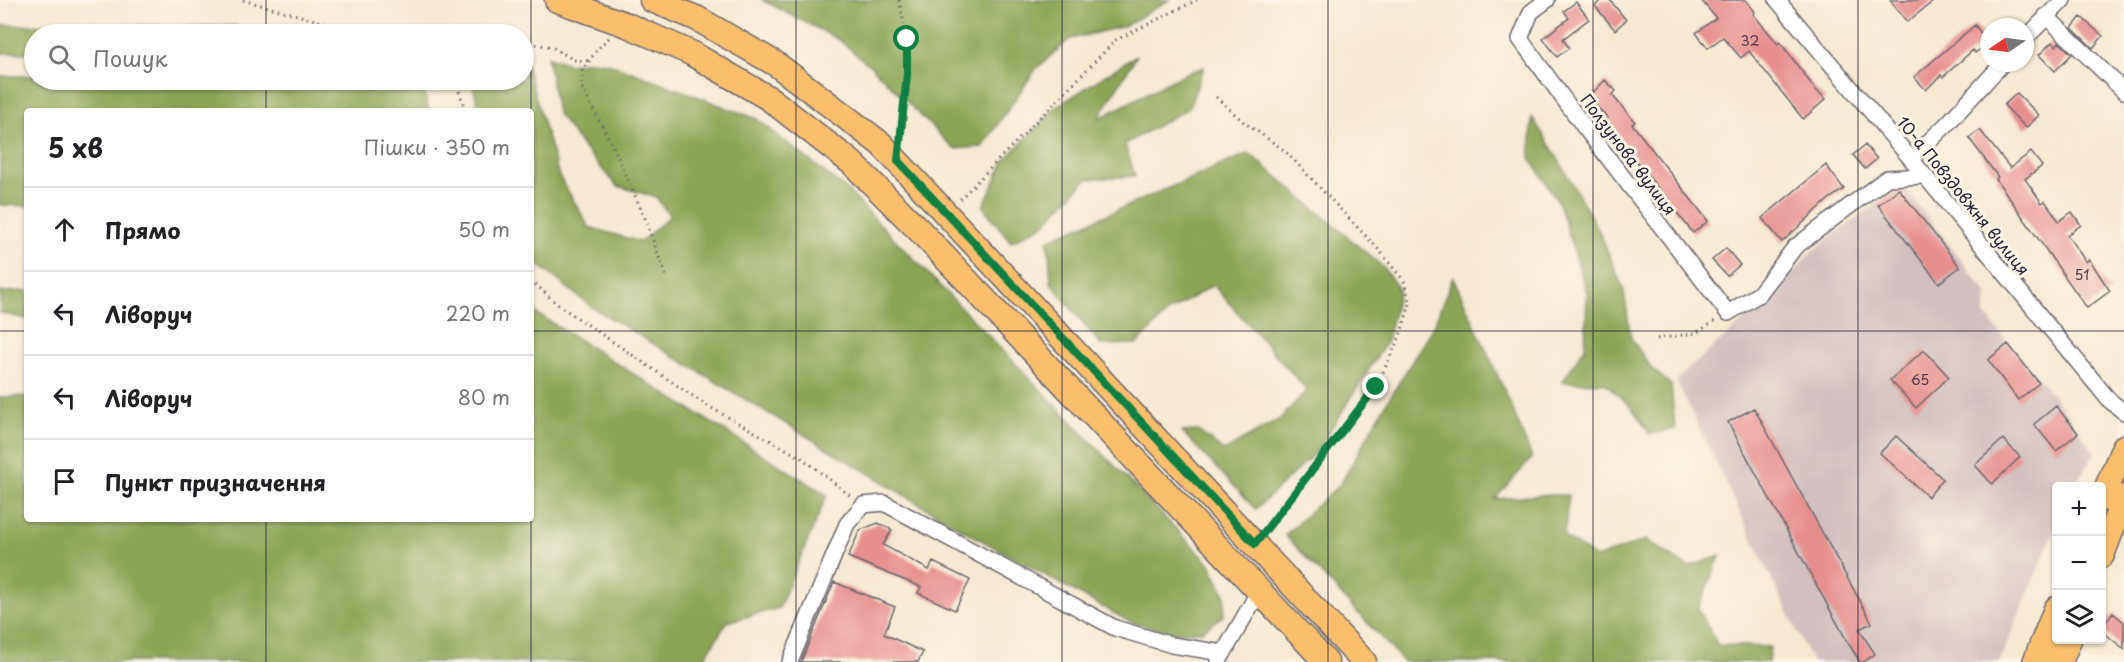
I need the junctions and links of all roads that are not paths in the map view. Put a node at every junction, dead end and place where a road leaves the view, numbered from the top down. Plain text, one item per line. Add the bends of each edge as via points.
1 (557, 0) edge
2 (652, 0) edge
3 (1547, 0) edge
4 (1776, 0) edge
5 (2063, 0) edge
6 (2046, 16) junction
7 (2034, 29) edge
8 (1995, 72) edge
9 (2124, 91) edge
10 (1911, 159) junction
11 (1924, 176) junction
12 (2124, 412) edge
13 (2124, 447) edge
14 (2106, 490) edge
15 (2124, 497) edge
16 (2106, 544) edge
17 (1259, 591) junction
18 (2052, 619) edge
19 (2067, 644) edge
20 (1221, 658) edge
21 (789, 662) edge
22 (1326, 662) edge
23 (1364, 662) edge
24 (2035, 662) edge
25 (2060, 662) edge

1 - 17 main road via 690,53 770,99 852,163
2 - 23 main road via 696,18 776,64 881,144
3 - 11 street, Ползунова вулиця via 1531,12 1520,39 1728,313 1759,294 1796,247 1887,178
4 - 10 street, 10-а Повздовжня вулиця
5 - 6 street
6 - 7 street
6 - 9 street
8 - 10 street
10 - 11 street, 10-а Повздовжня вулиця
11 - 12 street, 10-а Повздовжня вулиця via 2109,400
13 - 14 main road
15 - 16 main road
17 - 20 street
17 - 22 main road
18 - 24 main road
19 - 25 main road
20 - 21 street via 1115,628 884,503 863,505 847,524

